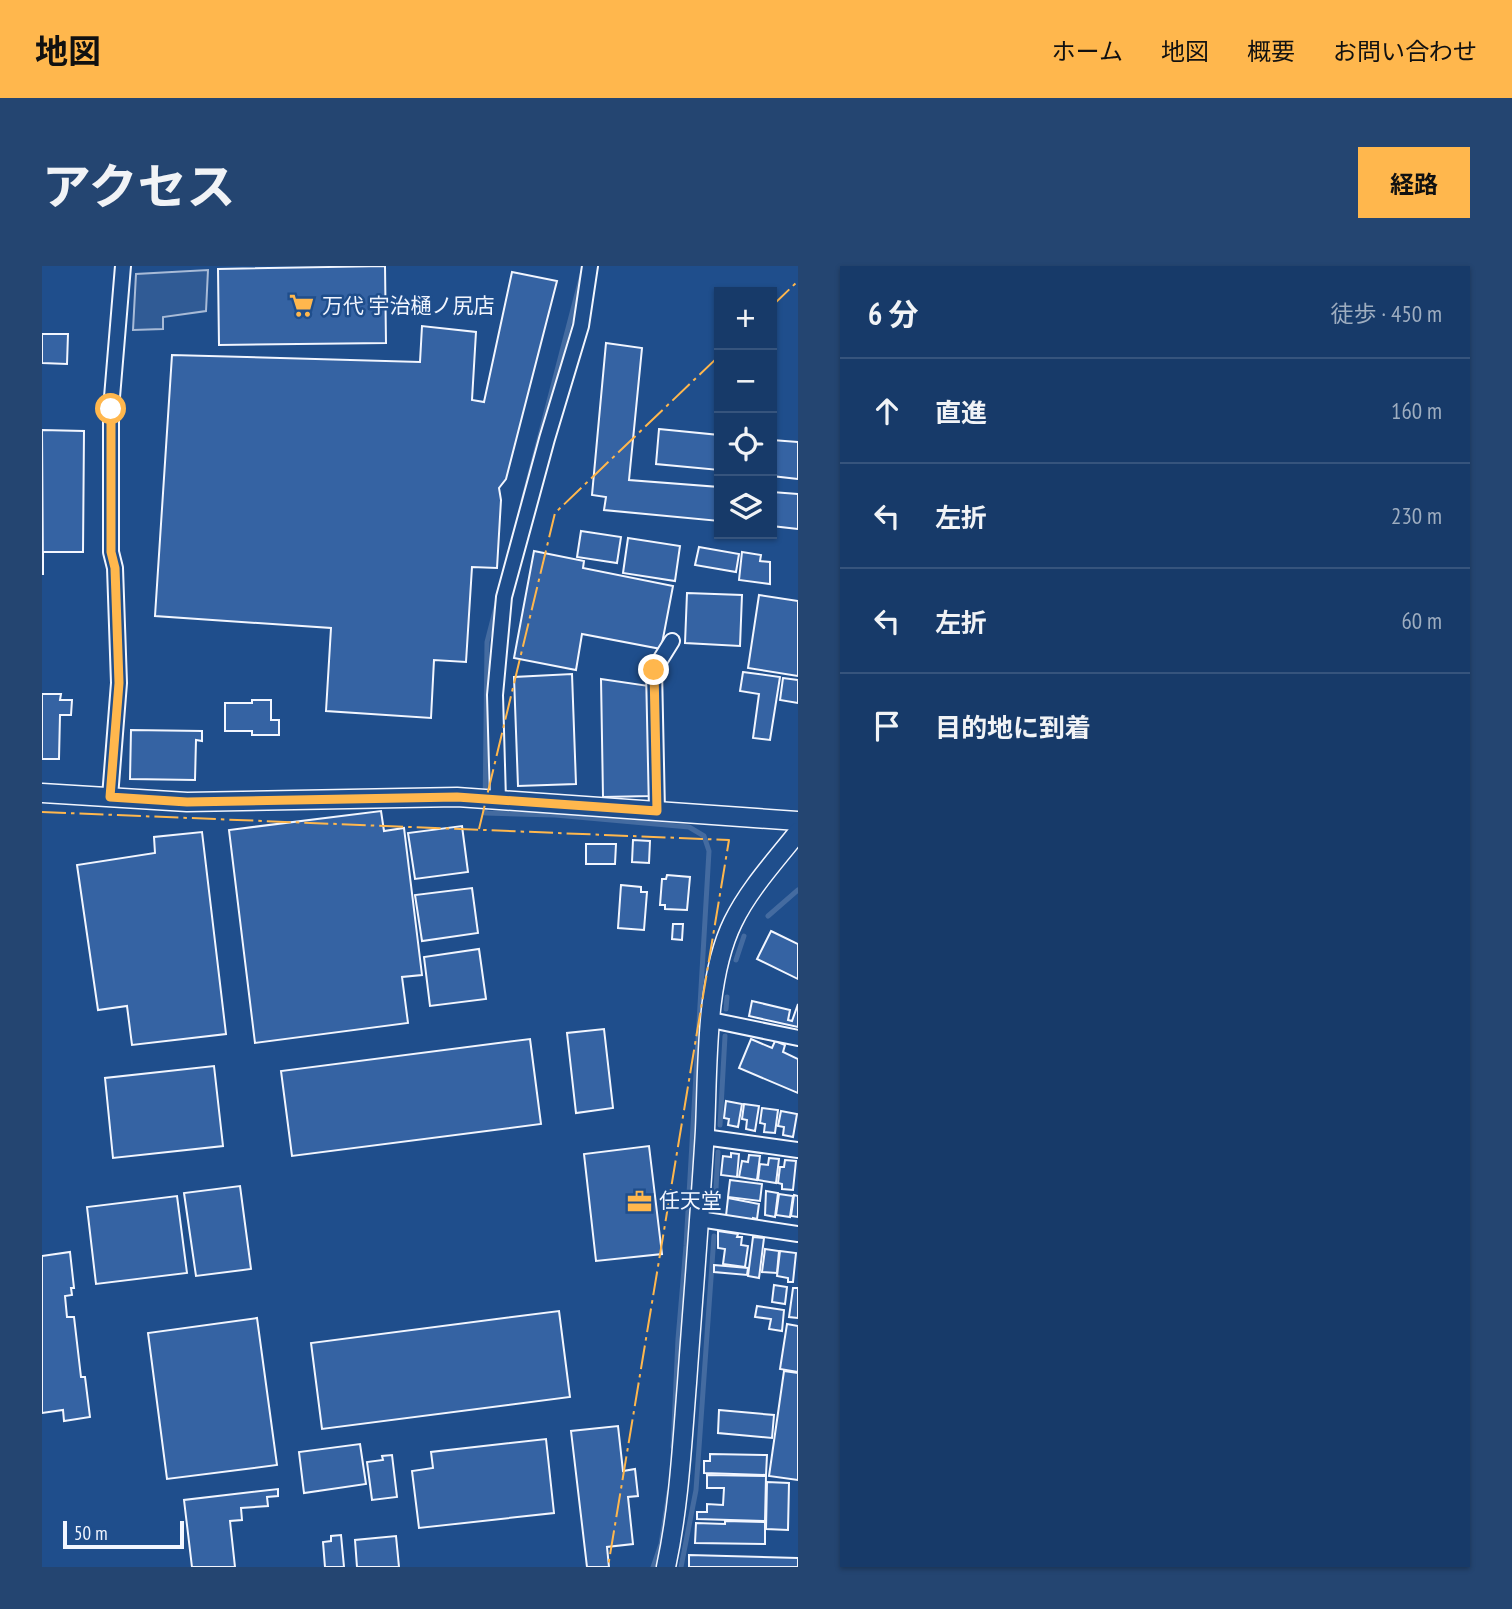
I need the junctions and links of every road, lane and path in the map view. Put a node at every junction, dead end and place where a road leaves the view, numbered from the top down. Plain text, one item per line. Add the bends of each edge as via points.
1 (123, 266) edge
2 (590, 266) edge
3 (673, 641) dead end
4 (42, 793) edge
5 (110, 797) junction
6 (498, 800) junction
7 (657, 811) junction
8 (798, 821) edge
9 (798, 832) edge
10 (711, 1020) junction
11 (798, 1038) edge
12 (704, 1137) junction
13 (798, 1150) edge
14 (699, 1219) junction
15 (798, 1234) edge
16 (666, 1567) edge

1 - 5 street via 111,409 111,552 119,683
2 - 6 street via 581,326 504,597 495,695
3 - 7 street via 654,670
4 - 5 street
5 - 6 street via 187,802
6 - 7 street
7 - 8 street
9 - 10 street via 733,922 718,963
10 - 11 street
10 - 12 street
12 - 13 street
12 - 14 street
14 - 15 street
14 - 16 street via 681,1460

